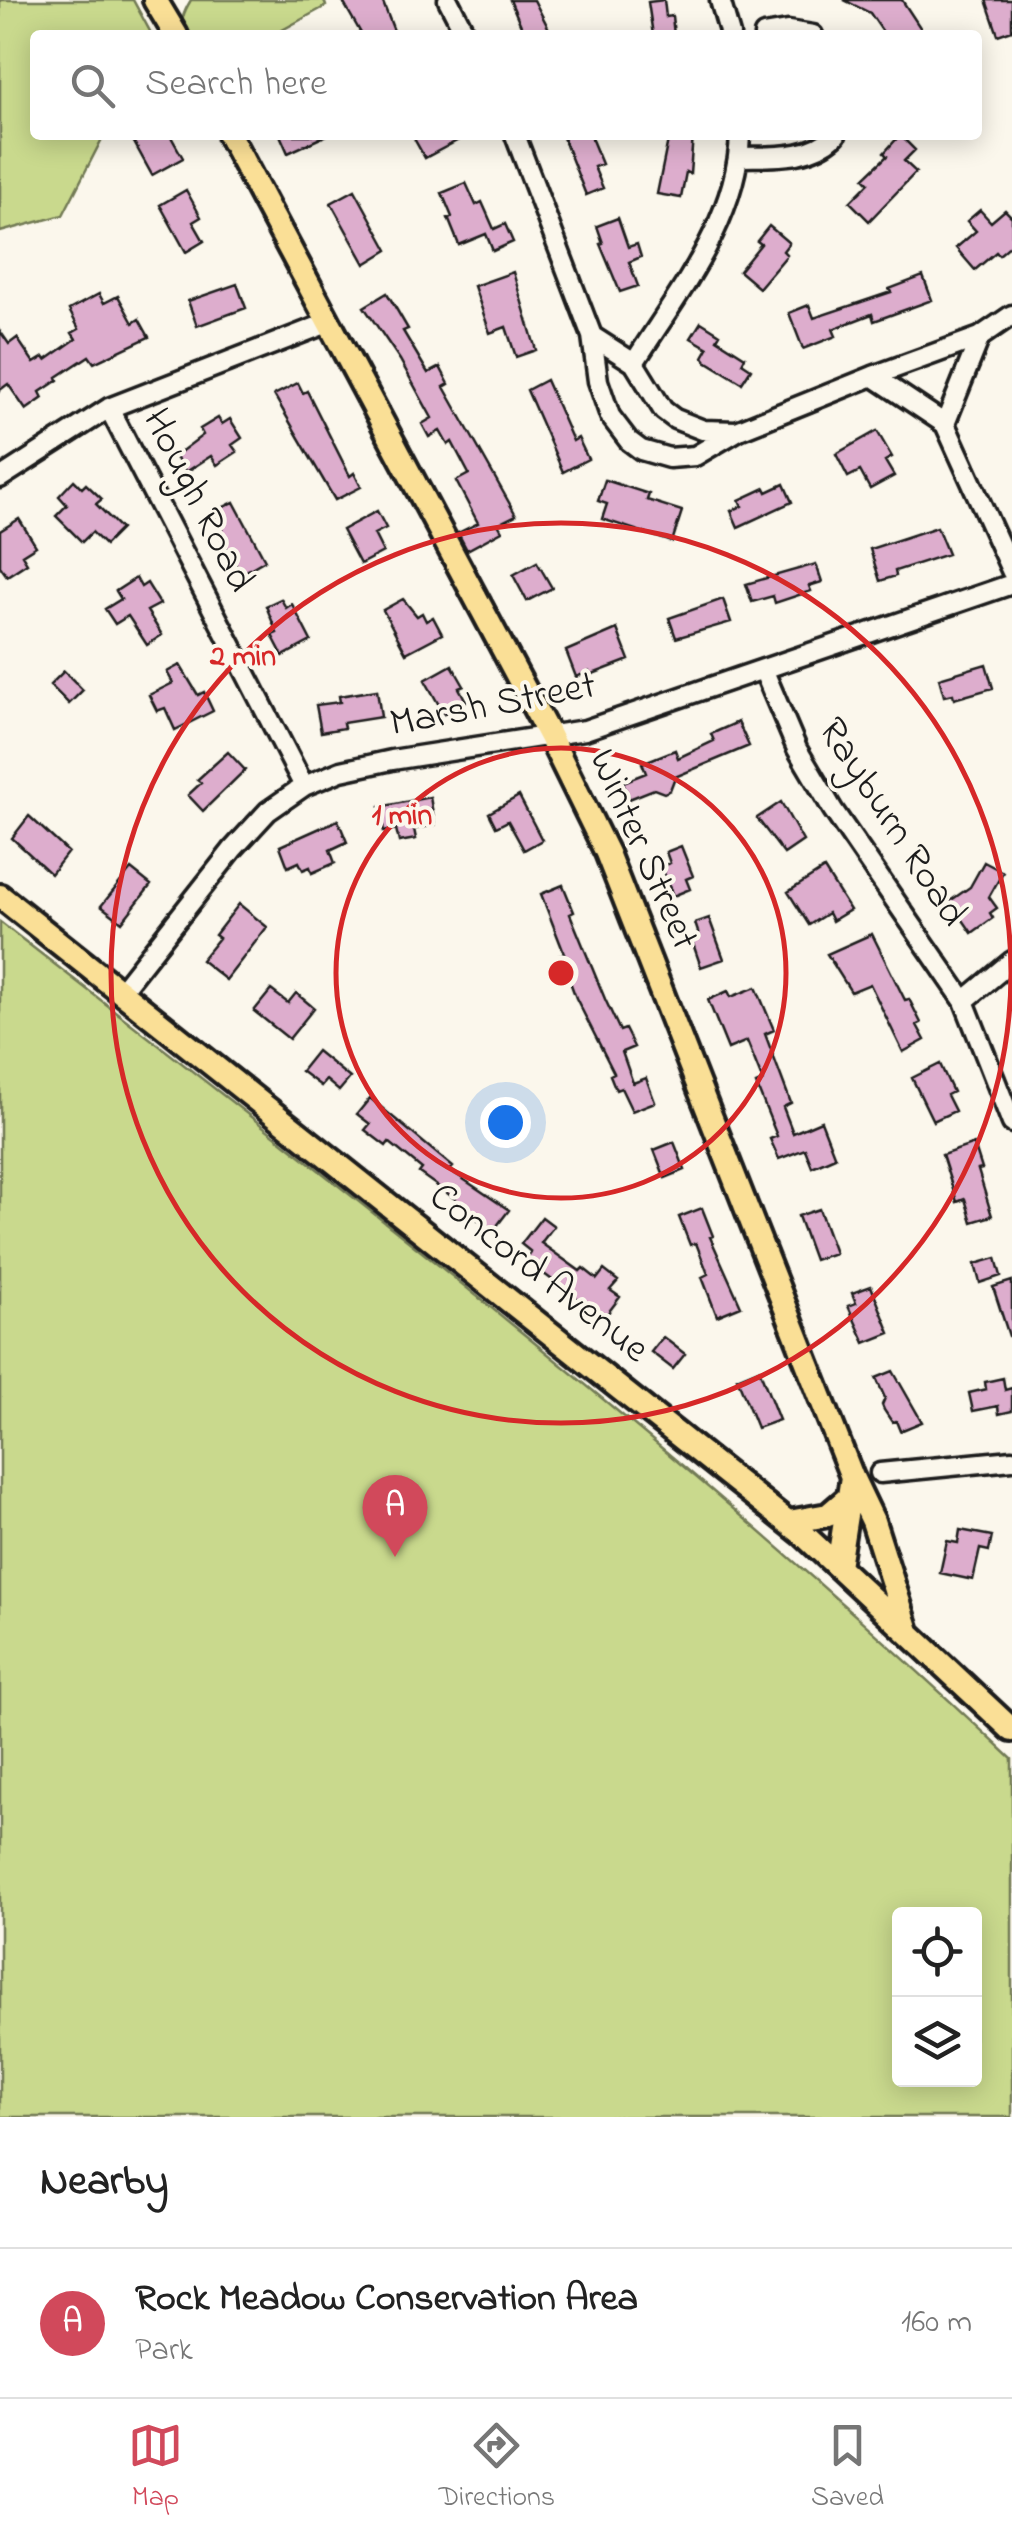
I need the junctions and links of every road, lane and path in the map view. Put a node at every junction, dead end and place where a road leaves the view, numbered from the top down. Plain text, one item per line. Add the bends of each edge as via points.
1 (448, 0) edge
2 (720, 0) edge
3 (158, 1) edge
4 (173, 30) edge
5 (463, 30) edge
6 (729, 30) edge
7 (231, 140) edge
8 (516, 140) edge
9 (740, 140) edge
10 (830, 140) edge
11 (738, 157) junction
12 (1012, 316) edge
13 (330, 322) junction
14 (592, 336) junction
15 (980, 337) junction
16 (634, 364) junction
17 (872, 376) junction
18 (109, 408) junction
19 (946, 424) junction
20 (739, 430) junction
21 (0, 478) edge
22 (1012, 572) edge
23 (1012, 584) edge
24 (763, 668) junction
25 (549, 736) junction
26 (304, 786) junction
27 (0, 896) edge
28 (1012, 962) edge
29 (121, 991) junction
30 (964, 1001) junction
31 (1012, 1123) edge
32 (1012, 1460) edge
33 (880, 1473) dead end
34 (851, 1487) junction
35 (873, 1520) junction
36 (789, 1522) junction
37 (845, 1572) junction
38 (908, 1631) junction
39 (1012, 1730) edge

1 - 5 street
2 - 6 street
3 - 4 main road
7 - 13 main road, Winter Street
8 - 14 street
9 - 11 street
10 - 11 street via 806,153
11 - 16 street via 724,213
12 - 15 street
13 - 18 street
13 - 25 main road, Winter Street
14 - 16 street
14 - 20 street via 610,416 641,450 683,459
15 - 17 street
15 - 19 street
16 - 20 street via 663,410 703,430
17 - 19 street
17 - 20 street
18 - 21 street
18 - 26 street, Hough Road
19 - 22 street
23 - 24 street, Marsh Street
24 - 25 street, Marsh Street via 585,730
24 - 30 street, Rayburn Road via 797,749 833,810
25 - 26 street, Marsh Street via 392,760
25 - 34 main road, Winter Street via 621,885
26 - 29 street, Marsh Street via 268,811 234,849
27 - 29 main road, Concord Avenue
28 - 30 street
29 - 36 main road, Concord Avenue
30 - 31 street, Rayburn Road
32 - 33 street
34 - 35 main road, Winter Street
34 - 36 main road via 840,1508
34 - 37 main road
35 - 37 main road via 866,1557
35 - 38 main road, Winter Street
36 - 37 main road, Concord Avenue
37 - 38 main road, Concord Avenue
38 - 39 main road, Concord Avenue

